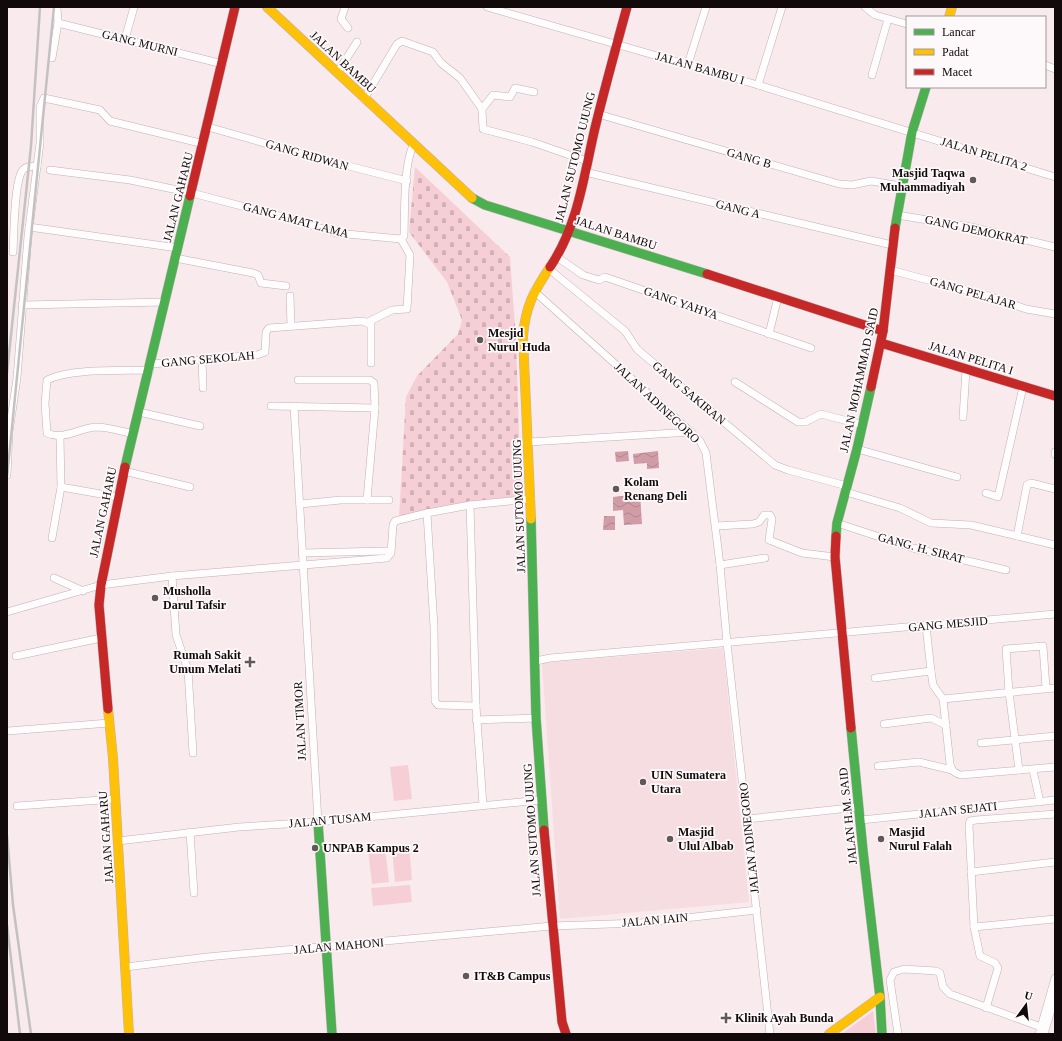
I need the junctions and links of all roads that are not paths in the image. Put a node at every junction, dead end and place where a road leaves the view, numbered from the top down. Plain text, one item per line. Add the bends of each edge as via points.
1 (57, 7) edge
2 (134, 7) edge
3 (235, 7) edge
4 (267, 7) edge
5 (345, 7) edge
6 (487, 7) edge
7 (626, 7) edge
8 (706, 7) edge
9 (782, 7) edge
10 (865, 7) edge
11 (888, 19) junction
12 (58, 23) junction
13 (906, 24) edge
14 (348, 28) dead end
15 (125, 39) junction
16 (357, 42) dead end
17 (616, 44) junction
18 (52, 58) dead end
19 (223, 64) junction
20 (688, 64) junction
21 (337, 73) junction
22 (872, 75) dead end
23 (758, 85) junction
24 (926, 88) edge
25 (534, 92) dead end
26 (364, 99) junction
27 (482, 109) junction
28 (598, 114) junction
29 (208, 127) junction
30 (912, 132) junction
31 (204, 144) junction
32 (413, 147) junction
33 (587, 160) junction
34 (36, 166) junction
35 (50, 170) dead end
36 (585, 172) junction
37 (1055, 177) edge
38 (407, 181) junction
39 (901, 186) junction
40 (192, 193) junction
41 (897, 215) junction
42 (29, 227) junction
43 (569, 230) junction
44 (401, 239) junction
45 (892, 246) junction
46 (178, 248) junction
47 (1055, 248) edge
48 (13, 252) dead end
49 (557, 257) junction
50 (176, 258) junction
51 (549, 269) junction
52 (890, 270) junction
53 (286, 286) dead end
54 (534, 291) junction
55 (290, 296) dead end
56 (778, 298) junction
57 (165, 302) junction
58 (22, 305) junction
59 (1055, 314) edge
60 (368, 322) junction
61 (291, 326) junction
62 (883, 331) junction
63 (769, 334) junction
64 (881, 343) junction
65 (811, 348) dead end
66 (202, 360) junction
67 (371, 363) dead end
68 (150, 367) junction
69 (966, 370) junction
70 (298, 380) dead end
71 (735, 382) dead end
72 (1023, 387) junction
73 (203, 388) dead end
74 (1055, 396) edge
75 (271, 406) dead end
76 (294, 406) junction
77 (375, 408) junction
78 (139, 412) junction
79 (963, 417) dead end
80 (863, 425) junction
81 (200, 426) dead end
82 (691, 432) junction
83 (133, 434) junction
84 (60, 436) junction
85 (529, 442) junction
86 (857, 449) junction
87 (124, 471) junction
88 (7, 475) edge
89 (957, 477) dead end
90 (61, 487) junction
91 (190, 487) dead end
92 (847, 489) junction
93 (1055, 489) edge
94 (986, 493) dead end
95 (118, 497) junction
96 (531, 498) junction
97 (367, 500) junction
98 (389, 500) dead end
99 (300, 504) junction
100 (470, 505) junction
101 (427, 513) junction
102 (837, 523) junction
103 (716, 526) junction
104 (1017, 536) junction
105 (52, 538) dead end
106 (1055, 545) edge
107 (386, 551) dead end
108 (302, 553) junction
109 (835, 557) junction
110 (765, 558) dead end
111 (303, 565) junction
112 (720, 565) junction
113 (1006, 570) dead end
114 (172, 576) junction
115 (54, 578) dead end
116 (101, 585) junction
117 (83, 591) junction
118 (7, 612) edge
119 (1055, 614) edge
120 (926, 626) junction
121 (841, 632) junction
122 (101, 638) junction
123 (727, 643) junction
124 (16, 656) dead end
125 (536, 661) junction
126 (931, 671) junction
127 (876, 678) dead end
128 (1046, 688) junction
129 (1055, 688) edge
130 (1009, 692) junction
131 (943, 699) junction
132 (476, 706) junction
133 (536, 718) junction
134 (476, 720) junction
135 (109, 723) junction
136 (884, 724) dead end
137 (946, 725) junction
138 (8, 731) dead end
139 (1055, 736) edge
140 (1016, 739) junction
141 (982, 743) dead end
142 (193, 753) dead end
143 (878, 766) dead end
144 (1055, 767) edge
145 (952, 770) junction
146 (1019, 770) junction
147 (1033, 770) junction
148 (115, 799) junction
149 (541, 800) junction
150 (1055, 800) edge
151 (1040, 802) junction
152 (483, 805) junction
153 (17, 806) dead end
154 (859, 807) junction
155 (1055, 814) edge
156 (747, 819) junction
157 (861, 820) junction
158 (318, 822) junction
159 (190, 832) junction
160 (118, 841) junction
161 (1055, 862) edge
162 (971, 872) junction
163 (194, 893) dead end
164 (757, 910) junction
165 (1055, 919) edge
166 (552, 926) junction
167 (974, 927) junction
168 (326, 947) junction
169 (126, 967) junction
170 (1055, 978) edge
171 (880, 997) junction
172 (1055, 997) edge
173 (986, 1008) junction
174 (562, 1022) junction
175 (1041, 1026) junction
176 (129, 1034) edge
177 (332, 1034) edge
178 (561, 1034) edge
179 (566, 1034) edge
180 (770, 1034) edge
181 (829, 1034) edge
182 (882, 1034) edge
183 (898, 1034) edge
184 (1039, 1034) edge
185 (1044, 1034) edge

1 - 12 street
2 - 15 street
3 - 19 street, JALAN GAHARU
4 - 21 street, JALAN BAMBU
5 - 14 street via 341,18
6 - 17 street, JALAN BAMBU I
7 - 17 street, JALAN SUTOMO UJUNG
8 - 20 street
9 - 23 street
10 - 11 street via 875,15
11 - 13 street
11 - 22 street
12 - 15 street, GANG MURNI
12 - 18 street
15 - 19 street, GANG MURNI
16 - 21 street
17 - 20 street, JALAN BAMBU I
17 - 28 street, JALAN SUTOMO UJUNG
19 - 29 street, JALAN GAHARU
20 - 23 street, JALAN BAMBU I
21 - 26 street, JALAN BAMBU
23 - 30 street, JALAN BAMBU I
24 - 30 street, JALAN MOHAMMAD SAID
25 - 27 street via 515,88 510,97 493,94
26 - 27 street via 397,44 402,41 436,54 441,64 460,78
26 - 32 street, JALAN BAMBU
27 - 33 street via 483,129
28 - 33 street, JALAN SUTOMO UJUNG
28 - 39 street, GANG B via 839,184 852,185 871,180
29 - 31 street, JALAN GAHARU
29 - 38 street, GANG RIDWAN
30 - 37 street, JALAN PELITA 2
30 - 39 street, JALAN MOHAMMAD SAID
31 - 34 street via 110,121 100,110 44,98 40,107 40,143
31 - 40 street, JALAN GAHARU
32 - 38 street
32 - 43 street, JALAN BAMBU via 476,201
33 - 36 street, JALAN SUTOMO UJUNG
34 - 42 street
34 - 48 street via 29,166 22,171 16,196
35 - 40 street, GANG AMAT LAMA via 130,180
36 - 43 street, JALAN SUTOMO UJUNG
36 - 45 street, GANG A
38 - 44 street via 404,236
39 - 41 street, JALAN MOHAMMAD SAID
40 - 44 street, GANG AMAT LAMA via 336,233
40 - 46 street, JALAN GAHARU
41 - 45 street, JALAN MOHAMMAD SAID
41 - 47 street, GANG DEMOKRAT via 971,227
42 - 46 street
42 - 58 street
43 - 49 street, JALAN SUTOMO UJUNG
43 - 56 street, JALAN BAMBU
44 - 60 street via 410,255 406,309 392,310
45 - 52 street, JALAN MOHAMMAD SAID
46 - 50 street, JALAN GAHARU
49 - 51 street, JALAN SUTOMO UJUNG
49 - 63 street, GANG YAHYA via 590,278 599,280 605,277
50 - 53 street via 258,274 261,283
50 - 57 street, JALAN GAHARU
51 - 54 street, JALAN SUTOMO UJUNG
51 - 92 street, GANG SAKIRAN via 625,331 637,349 775,465
52 - 59 street, GANG PELAJAR via 988,296 1026,309
52 - 62 street, JALAN MOHAMMAD SAID
54 - 82 street, JALAN ADINEGORO
54 - 85 street, JALAN SUTOMO UJUNG via 524,319 523,337
55 - 61 street
56 - 62 street, JALAN BAMBU
56 - 63 street
57 - 58 street
57 - 68 street, JALAN GAHARU
58 - 88 street
60 - 61 street, GANG SEKOLAH
60 - 67 street via 371,325
61 - 66 street, GANG SEKOLAH via 271,327 267,330 266,350 262,354
62 - 64 street, JALAN MOHAMMAD SAID
63 - 65 street, GANG YAHYA
64 - 69 street, JALAN PELITA I
64 - 80 street, JALAN MOHAMMAD SAID
66 - 68 street, GANG SEKOLAH
66 - 73 street
68 - 78 street, JALAN GAHARU
68 - 84 street, GANG SEKOLAH via 58,376 47,380 46,430 50,434
69 - 72 street, JALAN PELITA I
69 - 79 street
70 - 77 street via 373,381
71 - 80 street via 798,422 805,422 821,414
72 - 74 street, JALAN PELITA I
72 - 94 street via 998,497
75 - 76 street
76 - 77 street
76 - 99 street, JALAN TIMOR
77 - 97 street
78 - 81 street
78 - 83 street, JALAN GAHARU
80 - 86 street, JALAN MOHAMMAD SAID
82 - 85 street
82 - 103 street, JALAN ADINEGORO via 700,441 706,453
83 - 84 street via 94,427
83 - 87 street, JALAN GAHARU
84 - 90 street
85 - 96 street, JALAN SUTOMO UJUNG
86 - 89 street
86 - 92 street, JALAN MOHAMMAD SAID
87 - 91 street
87 - 95 street, JALAN GAHARU
90 - 95 street
90 - 105 street
92 - 102 street, JALAN MOHAMMAD SAID
92 - 104 street, GANG SAKIRAN via 900,508 931,523 971,525
93 - 104 street via 1031,483 1028,485
95 - 116 street, JALAN GAHARU
96 - 100 street
96 - 125 street, JALAN SUTOMO UJUNG
97 - 98 street
97 - 99 street
99 - 108 street, JALAN TIMOR
100 - 101 street
100 - 132 street
101 - 111 street via 394,523 392,553 387,558
101 - 132 street via 434,627 435,701 438,705
102 - 109 street, JALAN MOHAMMAD SAID
102 - 113 street, GANG. H. SIRAT via 913,548
103 - 109 street via 753,524 759,522 764,515 770,516 771,541 802,553
103 - 112 street, JALAN ADINEGORO
104 - 106 street, GANG SAKIRAN
107 - 108 street
108 - 111 street, JALAN TIMOR
109 - 121 street, JALAN MOHAMMAD SAID
110 - 112 street
111 - 114 street
111 - 158 street, JALAN TIMOR
112 - 123 street, JALAN ADINEGORO
114 - 116 street
114 - 142 street via 176,635 188,670
115 - 117 street
116 - 117 street
116 - 122 street, JALAN GAHARU
117 - 118 street
119 - 120 street, GANG MESJID
120 - 121 street, GANG MESJID
120 - 126 street
121 - 123 street, GANG MESJID
121 - 154 street, JALAN H.M. SAID
122 - 124 street
122 - 135 street, JALAN GAHARU
123 - 125 street
123 - 156 street, JALAN ADINEGORO
125 - 133 street, JALAN SUTOMO UJUNG
126 - 127 street
126 - 131 street via 933,685
128 - 129 street
128 - 130 street
128 - 130 street via 1041,645 1005,649
130 - 131 street
130 - 140 street
131 - 137 street
132 - 134 street
133 - 134 street
133 - 149 street, JALAN SUTOMO UJUNG
134 - 152 street
135 - 138 street
135 - 148 street, JALAN GAHARU
136 - 137 street via 931,718
137 - 145 street
139 - 140 street
140 - 141 street
140 - 146 street
143 - 145 street via 919,762
144 - 147 street
145 - 146 street via 961,775
146 - 147 street
147 - 151 street
148 - 153 street
148 - 160 street, JALAN GAHARU
149 - 152 street, JALAN TUSAM
149 - 166 street, JALAN SUTOMO UJUNG
150 - 151 street, JALAN SEJATI
151 - 157 street, JALAN SEJATI
152 - 158 street, JALAN TUSAM
154 - 156 street
154 - 157 street, JALAN H.M. SAID
155 - 162 street via 970,821 968,828
156 - 164 street, JALAN ADINEGORO
157 - 171 street, JALAN H.M. SAID
158 - 159 street, JALAN TUSAM via 239,826
158 - 168 street, JALAN TIMOR
159 - 160 street, JALAN TUSAM
159 - 163 street
160 - 169 street, JALAN GAHARU
161 - 162 street
162 - 167 street
164 - 166 street, JALAN IAIN via 640,923
164 - 180 street, JALAN ADINEGORO
165 - 167 street
166 - 168 street, JALAN MAHONI
166 - 174 street, JALAN SUTOMO UJUNG
167 - 173 street via 980,956 995,963 998,968
168 - 169 street, JALAN MAHONI
168 - 177 street, JALAN TIMOR
169 - 176 street, JALAN GAHARU
170 - 175 street
171 - 181 street
171 - 182 street, JALAN H.M. SAID
172 - 185 street
173 - 175 street
173 - 183 street via 946,991 940,973 936,971 899,970 892,974 890,980
174 - 178 street, JALAN SUTOMO UJUNG
174 - 179 street, JALAN SUTOMO UJUNG
175 - 184 street

